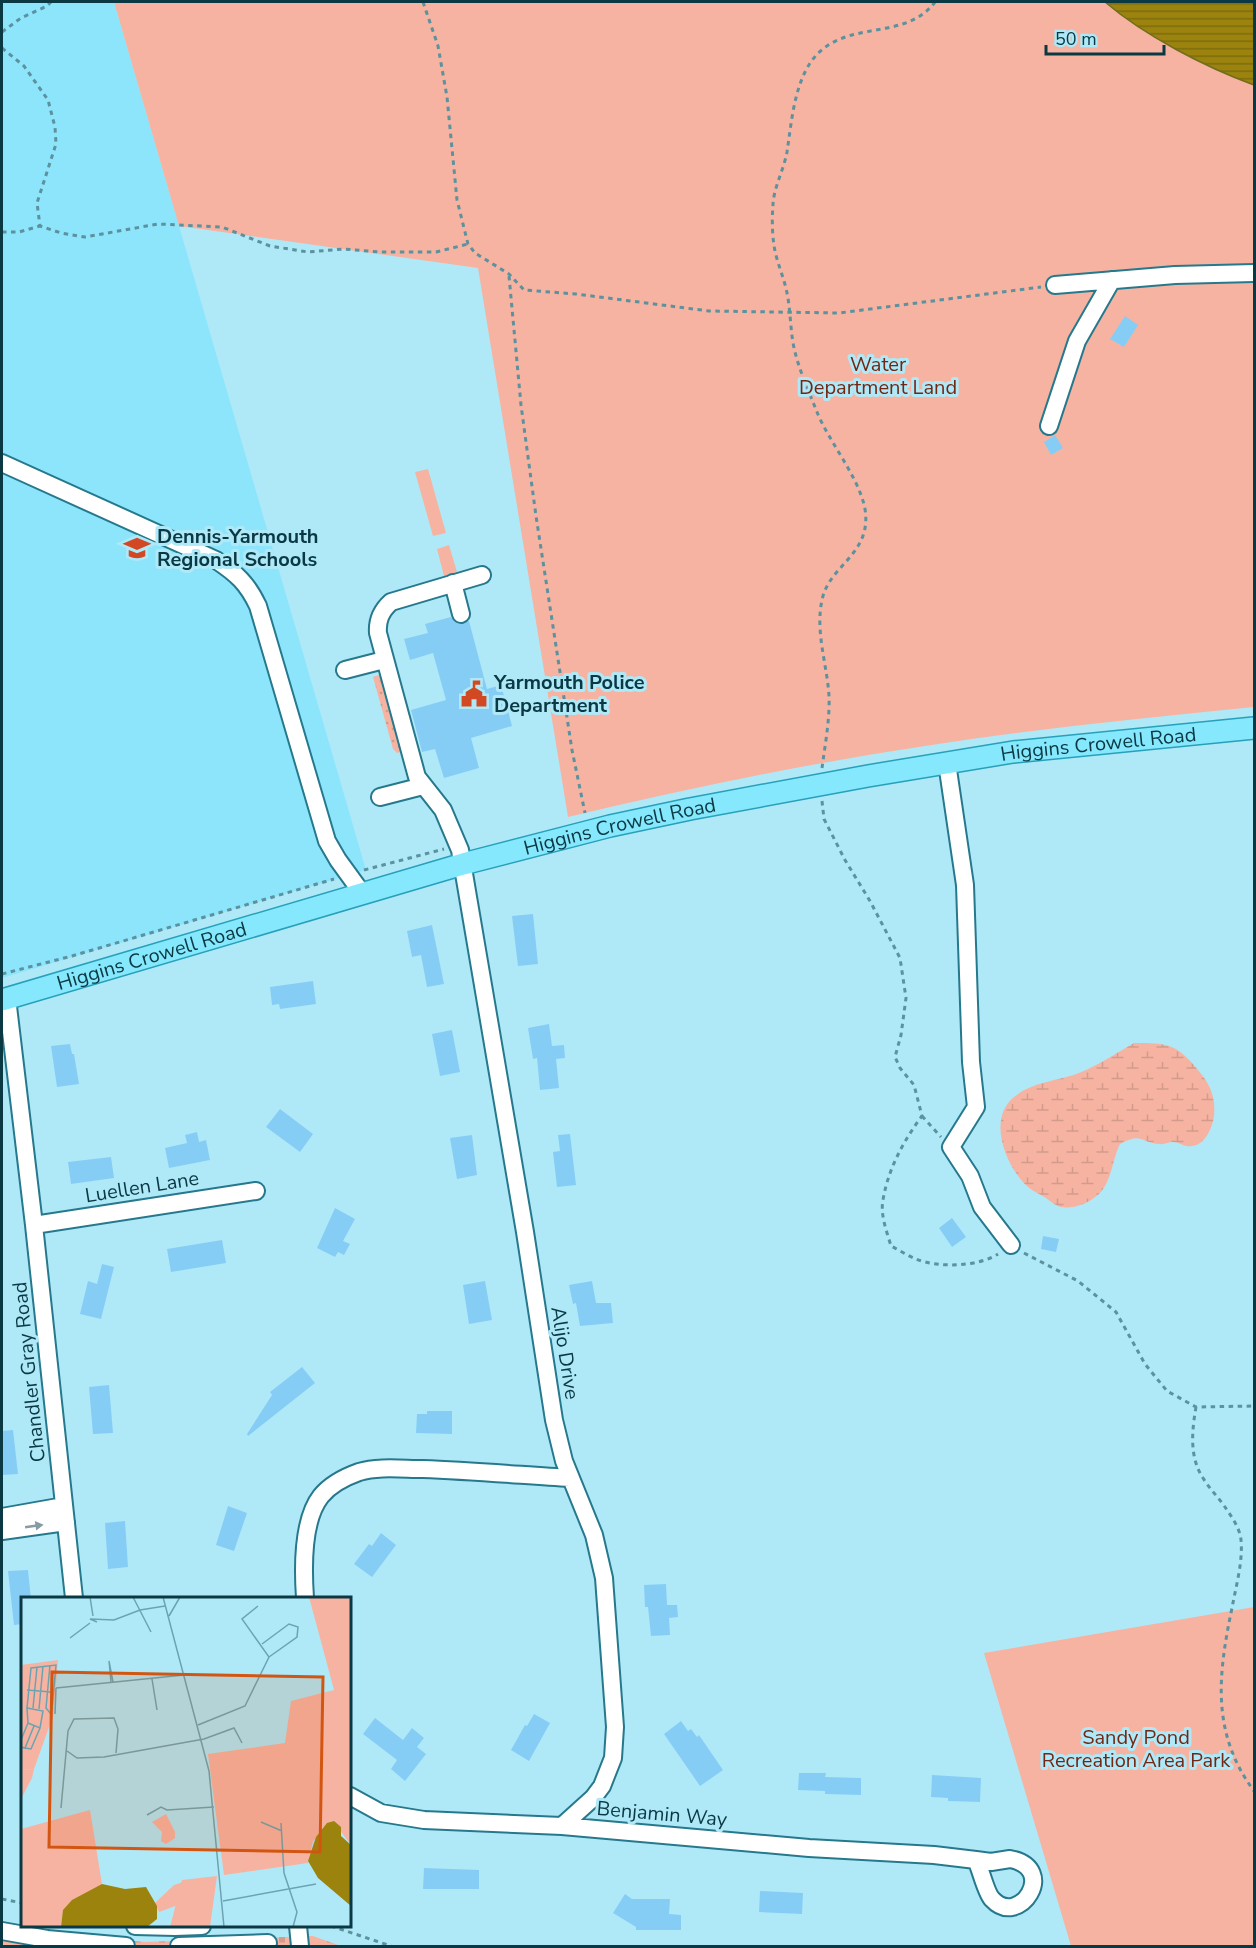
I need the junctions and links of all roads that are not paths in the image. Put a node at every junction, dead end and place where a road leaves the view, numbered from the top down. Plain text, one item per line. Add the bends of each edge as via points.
1 (1254, 273) edge
2 (1112, 280) junction
3 (1055, 285) road end
4 (1049, 426) dead end
5 (2, 463) edge
6 (482, 574) dead end
7 (453, 583) junction
8 (461, 614) dead end
9 (384, 660) junction
10 (345, 670) dead end
11 (1254, 728) edge
12 (947, 763) junction
13 (423, 786) junction
14 (380, 797) dead end
15 (463, 864) junction
16 (361, 882) junction
17 (4, 999) edge
18 (256, 1191) dead end
19 (34, 1225) junction
20 (1011, 1245) road end
21 (570, 1478) junction
22 (65, 1514) junction
23 (2, 1517) edge
24 (2, 1531) edge
25 (74, 1597) edge
26 (305, 1597) edge
27 (351, 1797) edge
28 (562, 1826) junction
29 (976, 1860) dead end
30 (298, 1927) edge
31 (2, 1931) edge
32 (268, 1943) dead end
33 (299, 1946) edge
34 (126, 1947) edge
35 (179, 1947) edge

1 - 2 street
2 - 3 street
2 - 4 street via 1077,341
5 - 16 street via 216,560 238,575 258,606 327,841 338,860
6 - 7 street, Alijo Drive
7 - 8 street
7 - 9 street, Alijo Drive via 386,606 377,626
9 - 10 street
9 - 13 street, Alijo Drive via 417,777
11 - 12 main road, Higgins Crowell Road via 1013,752
12 - 15 main road, Higgins Crowell Road via 690,809
12 - 20 street via 965,885 976,1107 951,1147 970,1176 982,1207
13 - 14 street
13 - 15 street, Alijo Drive via 447,818
15 - 16 main road, Higgins Crowell Road
15 - 21 street, Alijo Drive via 554,1420
16 - 17 main road, Higgins Crowell Road
17 - 19 street, Chandler Gray Road
18 - 19 street, Luellen Lane
19 - 22 street, Chandler Gray Road
21 - 26 street via 399,1469 361,1472 338,1481 320,1497 304,1543
21 - 28 street, Alijo Drive via 602,1560 615,1742 602,1786
22 - 23 street
24 -> 22 street
22 - 25 street, Chandler Gray Road
27 - 28 street, Benjamin Way via 381,1814 424,1820
28 - 29 street, Benjamin Way
30 - 33 street
31 - 34 street
32 - 35 street

